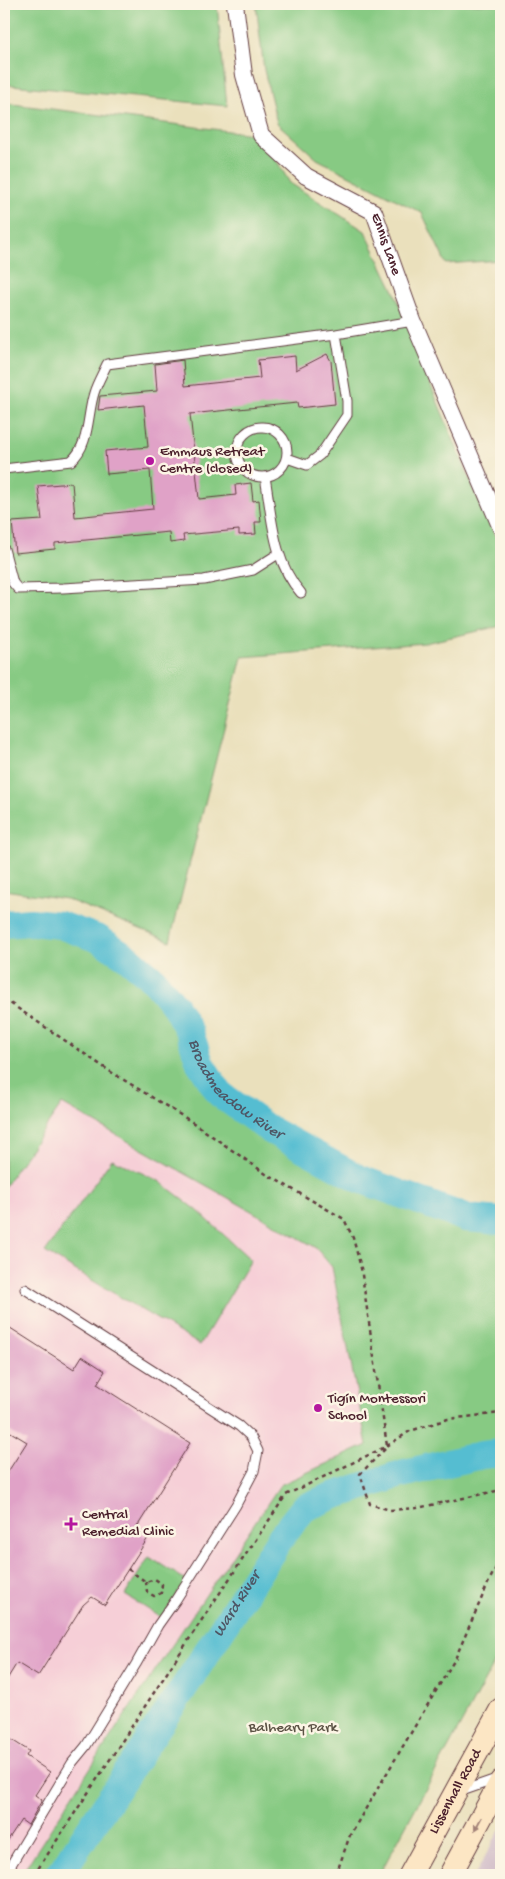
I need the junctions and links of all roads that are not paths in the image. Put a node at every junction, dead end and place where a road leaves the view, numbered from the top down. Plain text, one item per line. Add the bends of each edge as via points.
1 (236, 4) edge
2 (413, 321) junction
3 (336, 334) junction
4 (287, 458) junction
5 (4, 469) edge
6 (265, 477) junction
7 (501, 528) edge
8 (4, 549) edge
9 (278, 554) junction
10 (301, 593) dead end
11 (25, 1289) dead end
12 (501, 1710) edge
13 (501, 1777) edge
14 (501, 1781) edge
15 (455, 1794) junction
16 (5, 1875) edge
17 (410, 1875) edge
18 (450, 1875) edge

1 - 2 street, Ennis Lane via 244,75 260,135 306,176 374,212
2 - 3 lane
2 - 7 street, Ennis Lane
3 - 4 lane via 347,401 346,415 320,455 308,465
3 - 5 lane via 107,364 94,392 85,438 78,455 71,462
4 - 6 lane via 279,471
4 - 6 lane via 286,442 275,431 260,427 246,433 238,447 239,462 250,474
6 - 9 lane
8 - 9 lane via 13,584 18,589 204,580 253,570
9 - 10 lane via 290,581
11 - 16 lane via 239,1426 251,1437 258,1452 254,1472 236,1504 158,1624
12 - 15 main road, Lissenhall Road
13 - 15 lane
14 -> 18 main road
15 - 17 main road, Lissenhall Road

